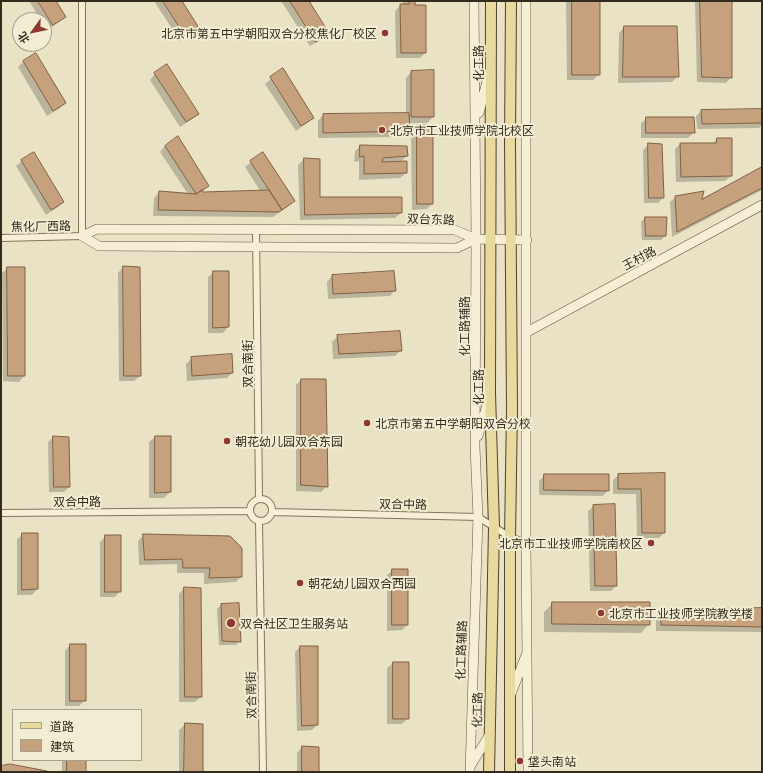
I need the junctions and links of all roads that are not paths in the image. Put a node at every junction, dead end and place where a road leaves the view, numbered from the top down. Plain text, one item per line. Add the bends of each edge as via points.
1 (82, 1) edge
2 (474, 1) edge
3 (491, 1) edge
4 (511, 1) edge
5 (526, 1) edge
6 (491, 62) junction
7 (476, 126) junction
8 (762, 205) edge
9 (256, 229) junction
10 (82, 236) junction
11 (1, 238) edge
12 (476, 239) junction
13 (492, 239) junction
14 (511, 240) junction
15 (527, 240) junction
16 (256, 247) junction
17 (527, 332) junction
18 (490, 393) junction
19 (475, 447) junction
20 (259, 499) junction
21 (250, 511) junction
22 (272, 512) junction
23 (1, 513) edge
24 (478, 517) junction
25 (259, 521) junction
26 (494, 527) junction
27 (510, 536) junction
28 (526, 543) junction
29 (527, 651) junction
30 (510, 695) junction
31 (490, 734) junction
32 (470, 769) edge
33 (263, 772) edge
34 (489, 772) edge
35 (510, 772) edge
36 (528, 772) edge

1 - 10 street
2 - 7 street, 化工路辅路
3 - 6 main road, 化工路
4 - 14 main road
5 - 15 street
6 - 7 street
6 - 13 main road, 化工路
7 - 12 street, 化工路辅路
8 - 17 street, 王村路
9 - 10 street, 双台东路 via 97,229
9 - 12 street, 双台东路 via 455,230
9 - 16 street, 双合南街
10 - 11 street, 焦化厂西路
10 - 16 street via 99,246
12 - 13 street
12 - 16 street via 457,248
12 - 19 street, 化工路辅路
13 - 14 street
13 - 18 main road, 化工路
14 - 15 street
14 - 27 main road
15 - 17 street
16 - 20 street, 双合南街
17 - 28 street
18 - 19 street
18 - 26 main road, 化工路
19 - 24 street, 化工路辅路
20 - 21 street via 253,502
20 - 22 street via 266,500
21 - 23 street, 双合中路
21 - 25 street via 253,518
22 - 24 street, 双合中路
22 - 25 street via 269,518
24 - 26 street
24 - 32 street, 化工路辅路
25 - 33 street, 双合南街
26 - 27 street
26 - 31 main road, 化工路
27 - 28 street
27 - 30 main road
28 - 29 street
29 - 30 street
29 - 36 street
30 - 35 main road
31 - 32 street
31 - 34 main road, 化工路

